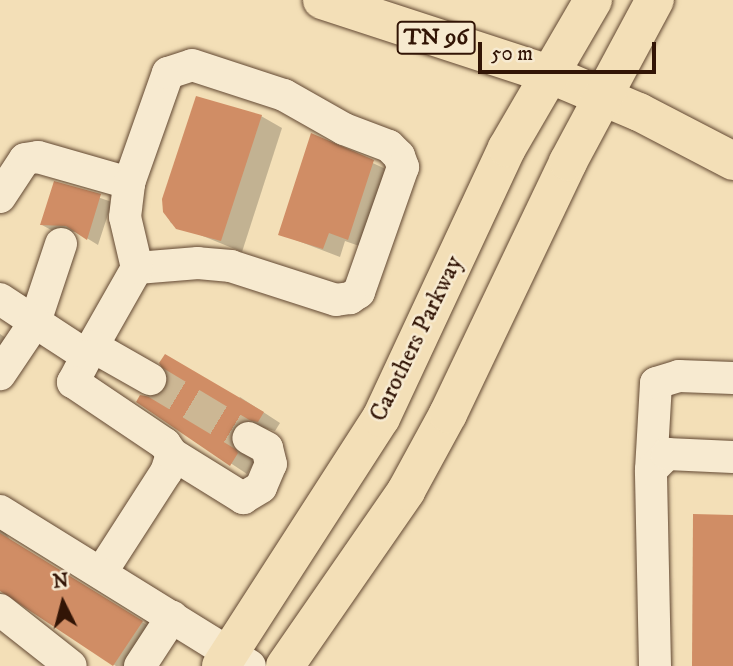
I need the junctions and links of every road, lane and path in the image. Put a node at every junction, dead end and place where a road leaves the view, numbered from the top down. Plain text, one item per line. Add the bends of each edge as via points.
1 (323, 0) edge
2 (593, 0) edge
3 (655, 0) edge
4 (549, 74) junction
5 (604, 96) junction
6 (733, 161) edge
7 (129, 183) junction
8 (0, 197) edge
9 (61, 244) dead end
10 (137, 268) junction
11 (0, 299) edge
12 (35, 322) junction
13 (90, 351) junction
14 (0, 374) edge
15 (733, 378) edge
16 (150, 379) tunnel mouth
17 (248, 438) tunnel mouth
18 (172, 454) junction
19 (733, 457) edge
20 (651, 470) junction
21 (0, 510) edge
22 (101, 573) junction
23 (0, 610) edge
24 (172, 617) junction
25 (234, 662) edge
26 (71, 666) edge
27 (140, 666) edge
28 (285, 666) edge
29 (655, 666) edge

1 - 4 main road, TN 96
2 - 4 main road, Carothers Parkway
3 - 5 main road
4 - 5 main road, TN 96
4 - 25 main road, Carothers Parkway via 507,148 381,418
5 - 6 main road, TN 96
5 - 28 main road via 406,491
7 - 8 lane via 38,158 25,159
7 - 10 lane via 125,217
7 - 10 lane via 168,73 192,65 284,94 344,129 389,146 403,167 359,292 351,298 336,300 230,266 198,263
9 - 12 lane
10 - 13 lane
11 - 12 lane
12 - 13 lane
12 - 14 lane
13 - 16 lane
13 - 18 lane via 73,382 165,444
15 - 20 lane via 679,376 656,383
17 - 18 lane via 267,448 271,464 261,487 243,498
18 - 22 lane via 166,472
19 - 20 lane via 667,454
20 - 29 lane
21 - 22 lane
22 - 24 lane
23 - 26 lane
24 - 25 lane
24 - 27 lane

